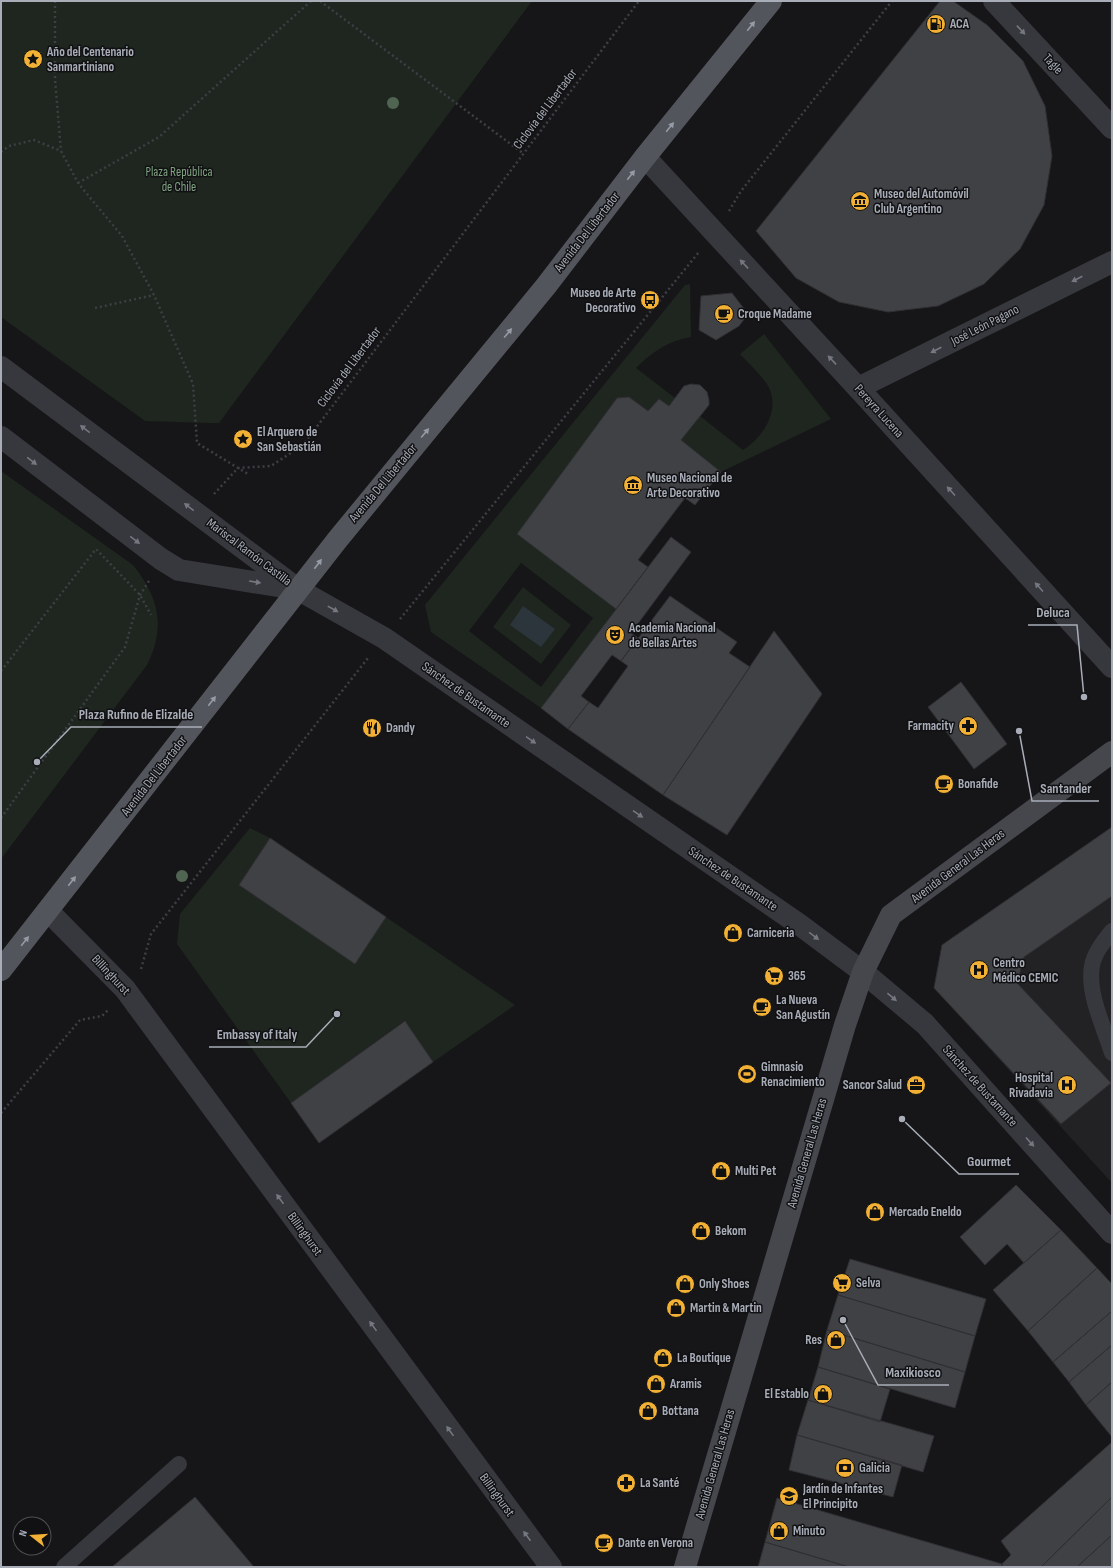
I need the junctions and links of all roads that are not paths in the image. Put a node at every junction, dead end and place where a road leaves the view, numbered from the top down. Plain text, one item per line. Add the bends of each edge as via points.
1 (771, 1) edge
2 (994, 1) edge
3 (1112, 128) edge
4 (645, 157) junction
5 (1112, 262) edge
6 (1, 368) edge
7 (858, 388) junction
8 (1, 437) edge
9 (299, 590) junction
10 (1112, 668) edge
11 (1112, 752) edge
12 (48, 911) junction
13 (1112, 931) edge
14 (1, 970) edge
15 (863, 972) junction
16 (1112, 1053) edge
17 (1112, 1233) edge
18 (179, 1464) dead end
19 (64, 1567) edge
20 (551, 1567) edge
21 (685, 1567) edge

4 -> 1 main road, Avenida Del Libertador
2 -> 3 street, Tagle
7 -> 4 street, Pereyra Lucena
9 -> 4 main road, Avenida Del Libertador via 338,538 546,286
5 -> 7 street, José León Pagano
9 -> 6 street, Mariscal Ramón Castilla
10 -> 7 street, Pereyra Lucena
8 -> 9 street, Mariscal Ramón Castilla via 179,570
12 -> 9 main road, Avenida Del Libertador
9 -> 15 street, Sánchez de Bustamante via 384,638 800,925
11 - 15 main road, Avenida General Las Heras via 891,915
14 -> 12 main road, Avenida Del Libertador
20 -> 12 street, Billinghurst via 125,989
13 - 16 lane via 1100,947 1092,965 1091,982
15 -> 17 street, Sánchez de Bustamante via 924,1024
15 - 21 main road, Avenida General Las Heras via 845,1025
18 - 19 lane

